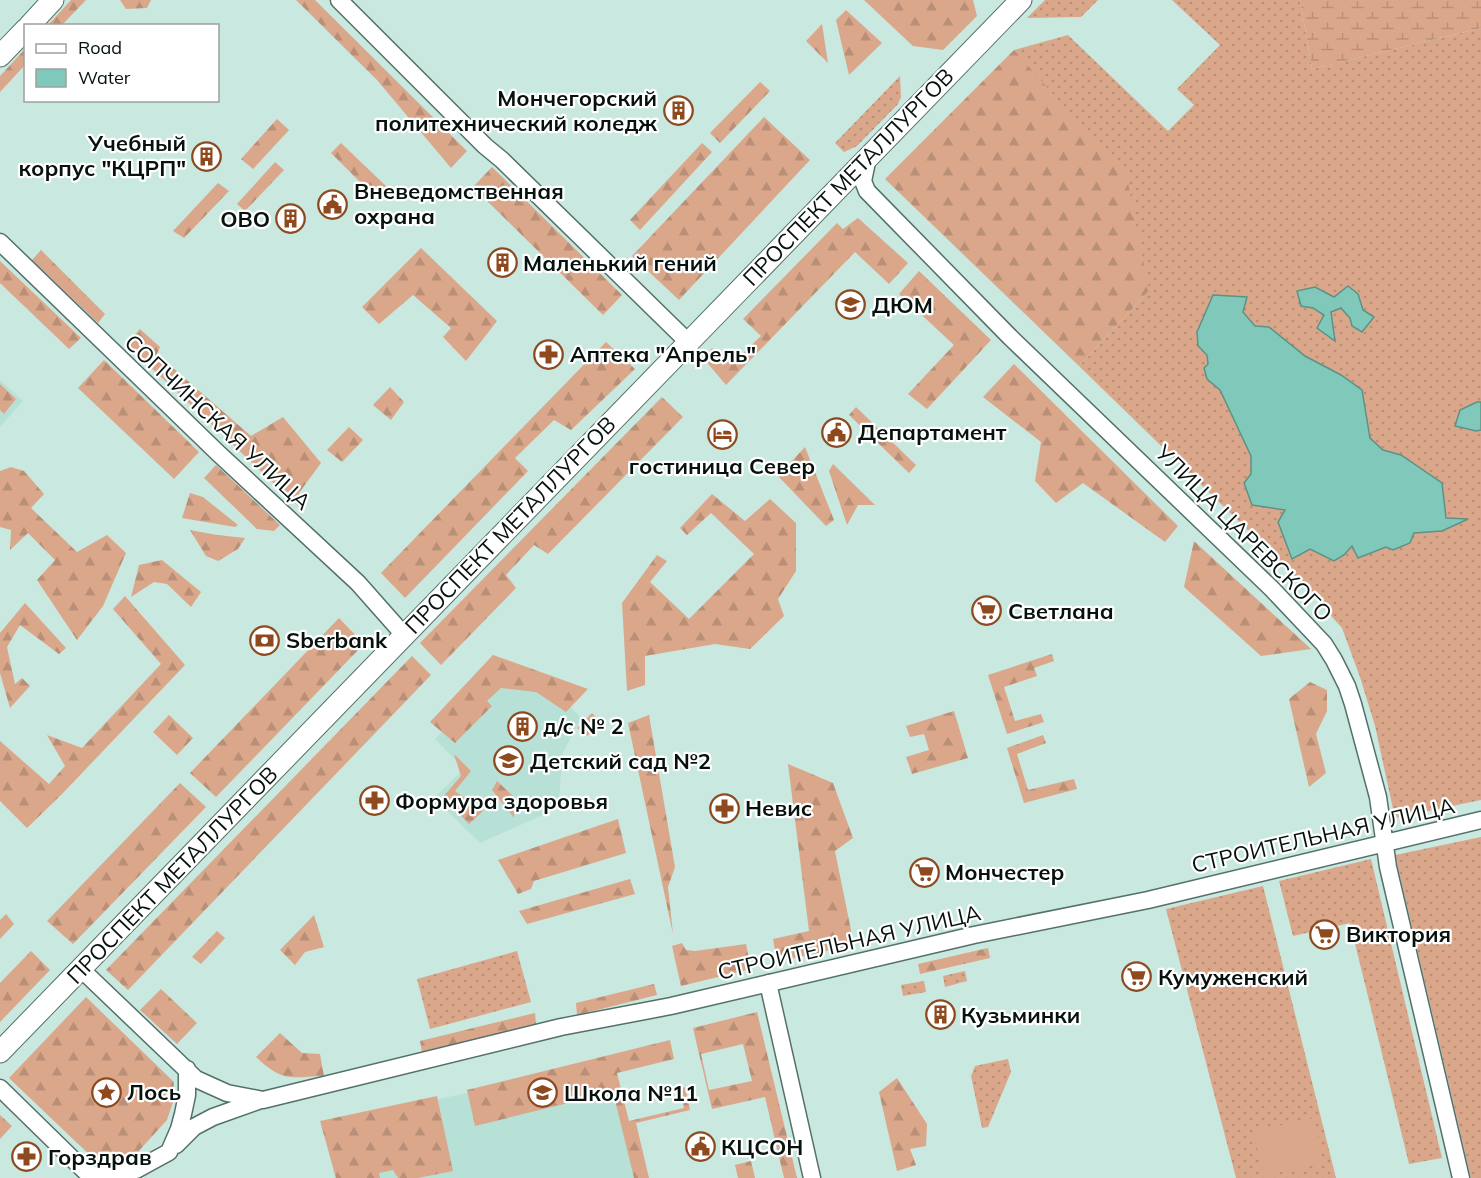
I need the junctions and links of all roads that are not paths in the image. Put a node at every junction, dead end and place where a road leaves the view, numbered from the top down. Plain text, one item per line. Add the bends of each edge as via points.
1 (53, 0) edge
2 (339, 0) edge
3 (1021, 0) edge
4 (31, 24) edge
5 (24, 31) edge
6 (0, 56) edge
7 (868, 157) junction
8 (867, 191) junction
9 (830, 195) junction
10 (0, 242) edge
11 (688, 342) junction
12 (404, 635) junction
13 (1481, 820) edge
14 (1383, 843) junction
15 (81, 969) junction
16 (768, 983) junction
17 (0, 1052) edge
18 (187, 1069) junction
19 (0, 1088) edge
20 (263, 1100) junction
21 (169, 1152) junction
22 (91, 1176) edge
23 (145, 1178) edge
24 (812, 1178) edge
25 (1461, 1178) edge

1 - 4 main road
2 - 11 street
3 - 7 main road, ПРОСПЕКТ МЕТАЛЛУРГОВ
5 - 6 main road
7 - 8 street via 863,181
7 - 9 main road, ПРОСПЕКТ МЕТАЛЛУРГОВ
8 - 9 street via 845,189
8 - 14 street, УЛИЦА ЦАРЕВСКОГО via 1010,337 1324,644 1353,704 1378,797
9 - 11 main road, ПРОСПЕКТ МЕТАЛЛУРГОВ
10 - 12 street, СОПЧИНСКАЯ УЛИЦА via 358,583
11 - 12 main road, ПРОСПЕКТ МЕТАЛЛУРГОВ
12 - 15 main road, ПРОСПЕКТ МЕТАЛЛУРГОВ
13 - 14 street, СТРОИТЕЛЬНАЯ УЛИЦА
14 - 16 street, СТРОИТЕЛЬНАЯ УЛИЦА via 1148,900
14 - 25 street, УЛИЦА ЦАРЕВСКОГО
15 - 17 main road, ПРОСПЕКТ МЕТАЛЛУРГОВ
15 - 18 street, СТРОИТЕЛЬНАЯ УЛИЦА
16 - 20 street, СТРОИТЕЛЬНАЯ УЛИЦА via 561,1027
16 - 24 street
18 - 20 street, СТРОИТЕЛЬНАЯ УЛИЦА via 196,1079 227,1093
18 - 21 street via 183,1114
19 - 22 street
20 - 21 street via 203,1122
21 - 22 street via 136,1170
21 - 23 street

